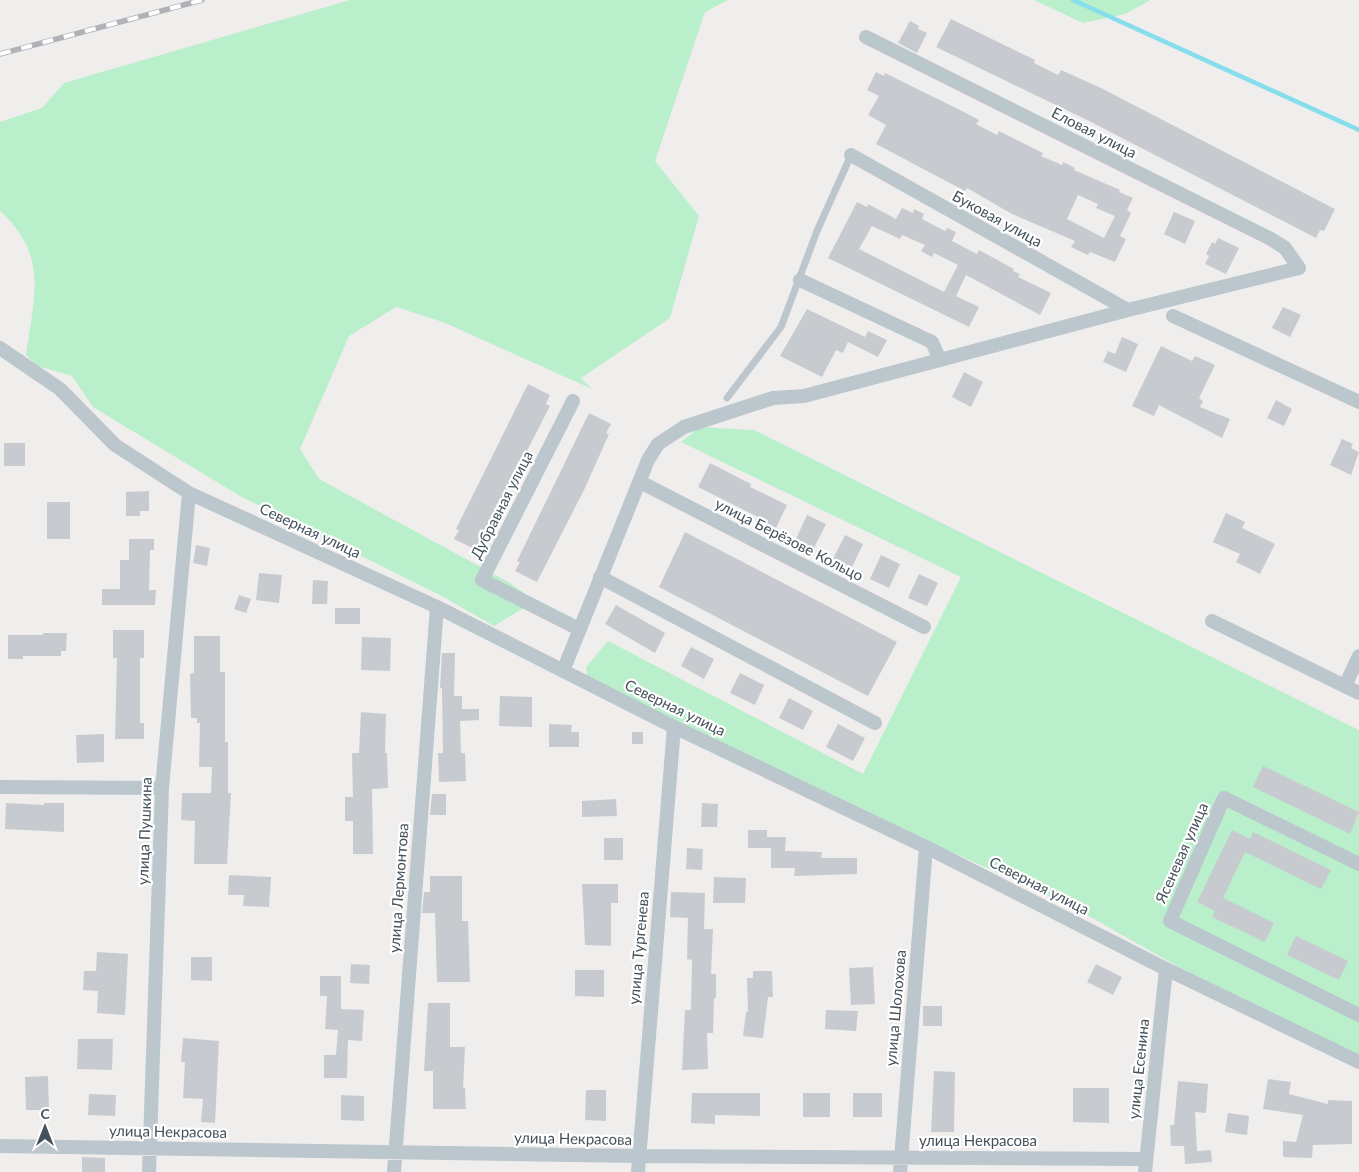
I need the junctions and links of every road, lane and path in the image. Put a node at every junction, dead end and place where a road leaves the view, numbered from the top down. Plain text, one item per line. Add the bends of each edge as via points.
1 (866, 37) dead end
2 (851, 155) joint
3 (800, 280) junction
4 (1128, 310) junction
5 (1173, 316) dead end
6 (0, 348) edge
7 (940, 360) junction
8 (727, 398) dead end
9 (573, 402) dead end
10 (1359, 402) edge
11 (640, 482) junction
12 (189, 493) junction
13 (600, 577) junction
14 (437, 608) junction
15 (1212, 621) dead end
16 (924, 627) dead end
17 (579, 628) junction
18 (1359, 656) edge
19 (563, 671) junction
20 (1345, 686) junction
21 (1359, 693) edge
22 (875, 723) dead end
23 (674, 727) junction
24 (0, 786) edge
25 (162, 788) junction
26 (926, 847) junction
27 (1359, 864) edge
28 (1166, 969) junction
29 (1359, 1015) edge
30 (1359, 1062) edge
31 (0, 1146) edge
32 (150, 1148) junction
33 (395, 1152) junction
34 (638, 1156) junction
35 (900, 1157) junction
36 (1145, 1165) edge
37 (149, 1172) edge
38 (394, 1172) edge
39 (638, 1172) edge
40 (900, 1172) edge

1 - 4 street, Еловая улица via 1271,238 1285,248 1299,268
2 - 3 lane via 816,231
2 - 4 street, Буковая улица
3 - 7 street via 932,342
3 - 8 lane via 781,327
4 - 7 street
5 - 10 street
6 - 12 street, Северная улица via 60,389 115,444
7 - 11 street via 804,396 772,398 684,427 658,444
9 - 17 street, Дубравная улица via 482,580
11 - 13 street
11 - 16 street, улица Берёзове Кольцо
12 - 14 street, Северная улица
12 - 25 street, улица Пушкина
13 - 17 street
13 - 22 street
14 - 19 street, Северная улица
14 - 33 street, улица Лермонтова
15 - 20 street
17 - 19 street
18 - 20 street
19 - 23 street, Северная улица
20 - 21 street
23 - 26 street, Северная улица
23 - 34 street, улица Тургенева
24 - 25 street
25 - 32 street, улица Пушкина
26 - 28 street, Северная улица
26 - 35 street, улица Шолохова
27 - 29 street, Ясеневая улица via 1224,798 1170,920
28 - 30 street, Северная улица
28 - 36 street, улица Есенина
31 - 32 street, улица Некрасова
32 - 33 street, улица Некрасова
32 - 37 street, улица Пушкина
33 - 34 street, улица Некрасова
33 - 38 street, улица Лермонтова
34 - 35 street, улица Некрасова
34 - 39 street, улица Тургенева
35 - 36 street, улица Некрасова
35 - 40 street, улица Шолохова

